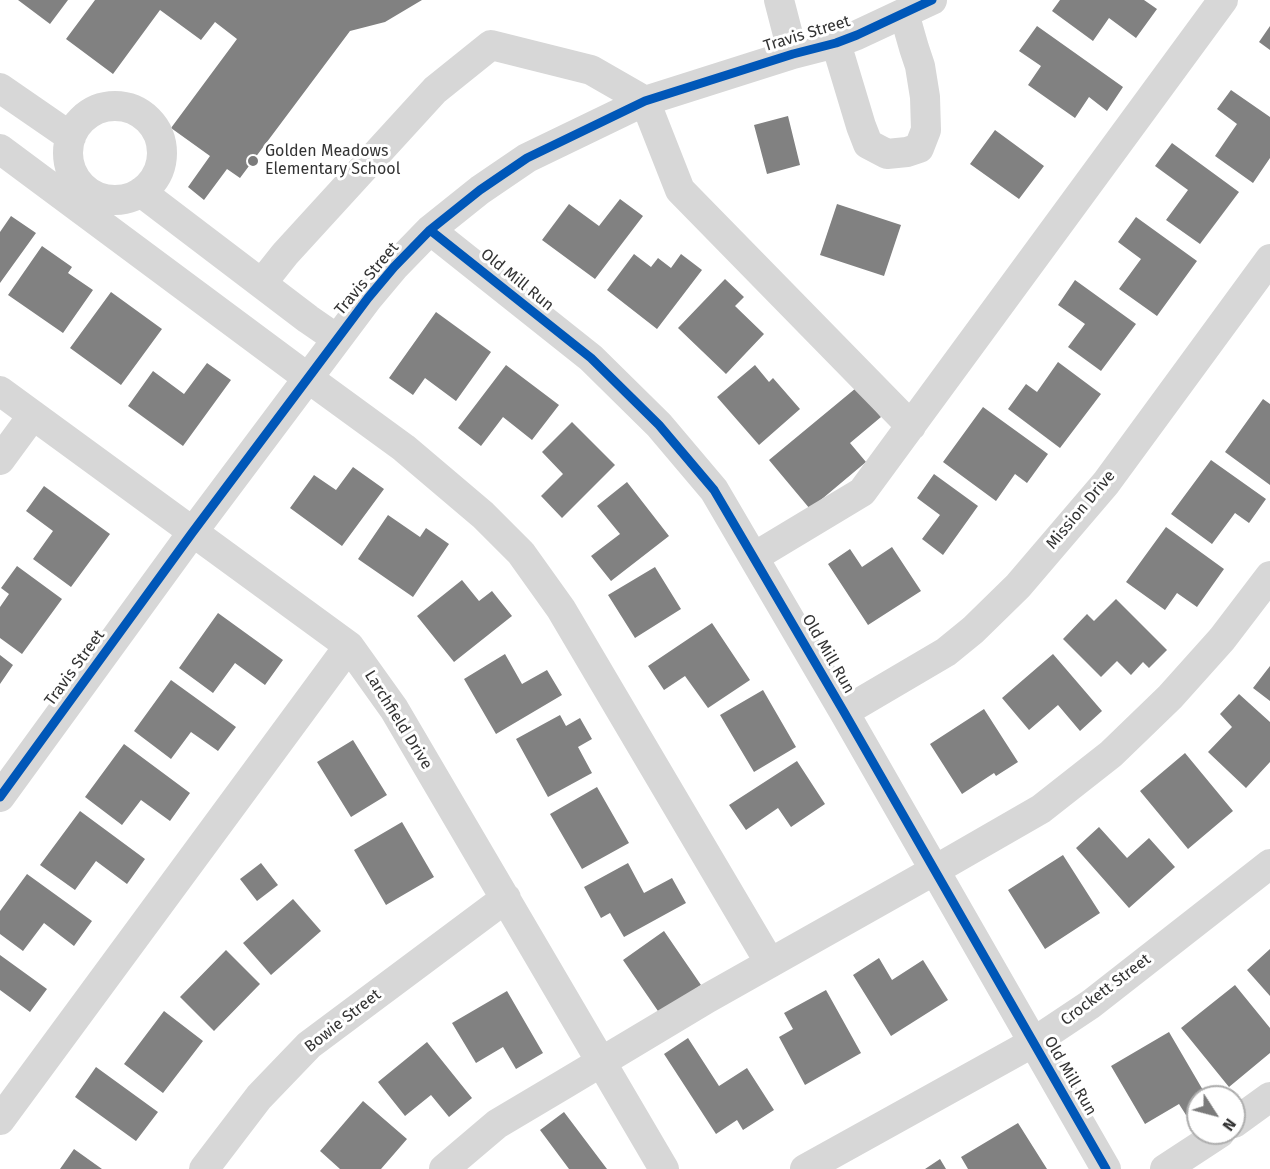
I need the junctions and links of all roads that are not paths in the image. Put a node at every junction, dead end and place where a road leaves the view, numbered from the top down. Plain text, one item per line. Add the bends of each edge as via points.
1 (779, 0) edge
2 (932, 0) edge
3 (1223, 0) edge
4 (904, 13) junction
5 (836, 43) junction
6 (793, 54) junction
7 (0, 88) edge
8 (645, 101) junction
9 (71, 137) junction
10 (0, 149) edge
11 (141, 192) junction
12 (430, 230) junction
13 (1270, 259) edge
14 (262, 283) junction
15 (337, 339) junction
16 (308, 378) junction
17 (0, 391) edge
18 (33, 415) junction
19 (911, 426) junction
20 (0, 460) edge
21 (192, 533) junction
22 (753, 557) junction
23 (1270, 576) edge
24 (349, 646) junction
25 (844, 712) junction
26 (0, 797) edge
27 (1270, 864) edge
28 (935, 870) junction
29 (506, 898) junction
30 (770, 963) junction
31 (1034, 1042) junction
32 (601, 1061) junction
33 (1270, 1097) edge
34 (1246, 1114) edge
35 (0, 1120) edge
36 (1202, 1145) edge
37 (204, 1169) edge
38 (444, 1169) edge
39 (664, 1169) edge
40 (805, 1169) edge
41 (1106, 1169) edge
42 (1165, 1169) edge

1 - 6 street
2 - 4 street, Travis Street
3 - 19 street
4 - 5 street, Travis Street
4 - 5 street, Travis Street via 925,97 926,130 919,148 887,154 868,144
5 - 6 street, Travis Street
6 - 8 street, Travis Street
7 - 9 street
8 - 12 street, Travis Street via 527,158
8 - 14 street via 591,70 491,45 435,90
8 - 19 street via 680,190
9 - 11 street via 68,159 82,188 111,200 127,199
9 - 11 street via 85,117 99,109 114,106 142,115 159,138 161,153 159,168
10 - 16 street
11 - 14 street
12 - 15 street, Travis Street via 394,267
12 - 22 street, Old Mill Run via 591,358 659,425 714,490
13 - 25 street, Mission Drive via 1106,483 1018,586 946,652
14 - 15 street
15 - 16 street, Travis Street
16 - 21 street, Travis Street
16 - 30 street via 404,448 521,553 561,609
17 - 18 street, Larchfield Drive
18 - 20 street
18 - 21 street, Larchfield Drive
19 - 22 street via 862,492
21 - 24 street, Larchfield Drive
21 - 26 street, Travis Street
22 - 25 street, Old Mill Run
23 - 28 street via 1222,639 1111,754 1041,808
24 - 29 street, Larchfield Drive via 394,710
24 - 35 street
25 - 28 street, Old Mill Run
27 - 31 street, Crockett Street via 1091,1004
28 - 30 street
28 - 31 street, Old Mill Run
29 - 32 street, Larchfield Drive
29 - 37 street, Bowie Street via 309,1045 260,1097
30 - 32 street
31 - 40 street, Crockett Street
31 - 41 street, Old Mill Run
32 - 38 street via 497,1124
32 - 39 street, Larchfield Drive
33 - 34 street
36 - 42 street

